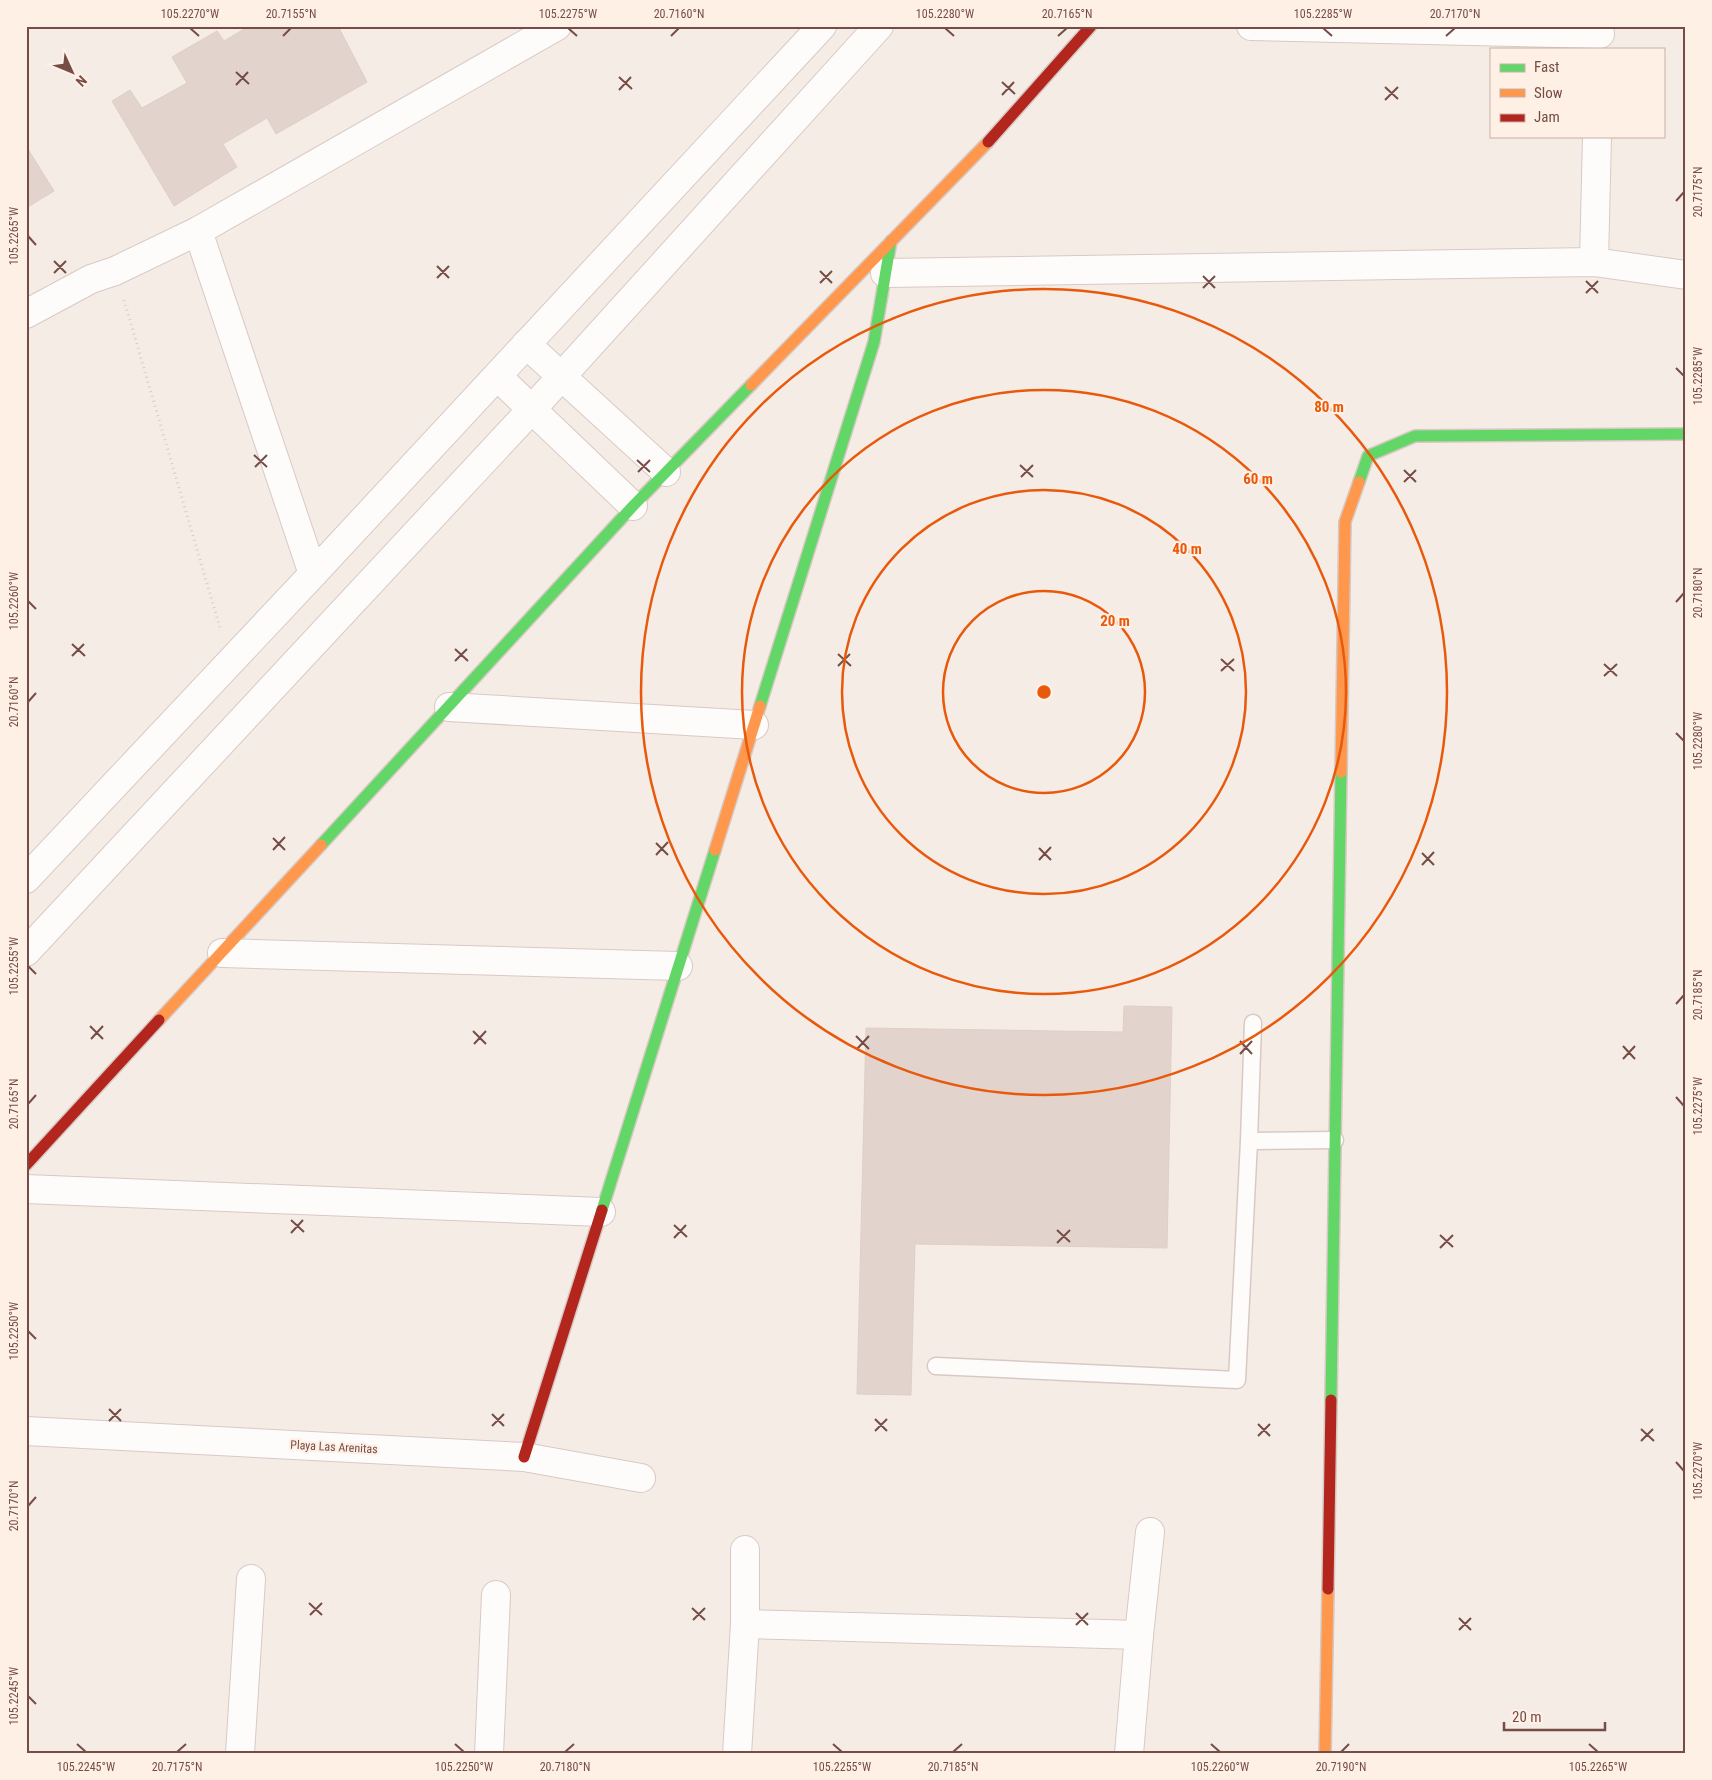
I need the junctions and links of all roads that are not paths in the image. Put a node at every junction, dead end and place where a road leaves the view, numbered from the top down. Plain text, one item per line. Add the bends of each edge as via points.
1 (557, 26) edge
2 (822, 26) edge
3 (879, 26) edge
4 (1091, 26) edge
5 (1251, 26) edge
6 (1600, 36) edge
7 (1597, 138) edge
8 (198, 231) junction
9 (890, 241) junction
10 (1594, 262) junction
11 (885, 273) junction
12 (1686, 274) edge
13 (26, 314) edge
14 (526, 344) junction
15 (497, 376) junction
16 (561, 377) junction
17 (532, 409) junction
18 (1686, 434) edge
19 (666, 472) junction
20 (633, 506) junction
21 (313, 574) junction
22 (448, 707) junction
23 (754, 725) junction
24 (26, 879) edge
25 (26, 952) edge
26 (222, 954) junction
27 (678, 966) junction
28 (1253, 1023) dead end
29 (1335, 1140) junction
30 (1249, 1141) junction
31 (26, 1166) edge
32 (26, 1189) edge
33 (601, 1212) junction
34 (936, 1366) dead end
35 (26, 1431) edge
36 (524, 1457) junction
37 (641, 1478) dead end
38 (1150, 1532) dead end
39 (745, 1550) dead end
40 (251, 1579) dead end
41 (496, 1595) dead end
42 (745, 1624) junction
43 (1139, 1635) junction
44 (240, 1754) edge
45 (489, 1754) edge
46 (737, 1754) edge
47 (1129, 1754) edge
48 (1325, 1754) edge

1 - 8 street
2 - 14 street
3 - 16 street
4 - 9 street via 997,132
5 - 6 street
7 - 10 street
8 - 13 street
8 - 21 street
9 - 11 street
9 - 19 street
10 - 11 street
10 - 12 street
11 - 23 street via 874,342
14 - 15 street
14 - 16 street
15 - 17 street
15 - 21 street
16 - 17 street
16 - 19 street
17 - 20 street
17 - 25 street
18 - 29 street via 1415,436 1368,456 1345,522
19 - 20 street
20 - 22 street
21 - 24 street
22 - 23 street
22 - 26 street
23 - 27 street
26 - 27 street
26 - 31 street
27 - 33 street
28 - 30 lane
29 - 30 lane
29 - 48 street
30 - 34 lane via 1237,1380
32 - 33 street
33 - 36 street
35 - 36 street, Playa Las Arenitas
36 - 37 street, Playa Las Arenitas
38 - 43 street
39 - 42 street
40 - 44 street
41 - 45 street
42 - 43 street
42 - 46 street
43 - 47 street

